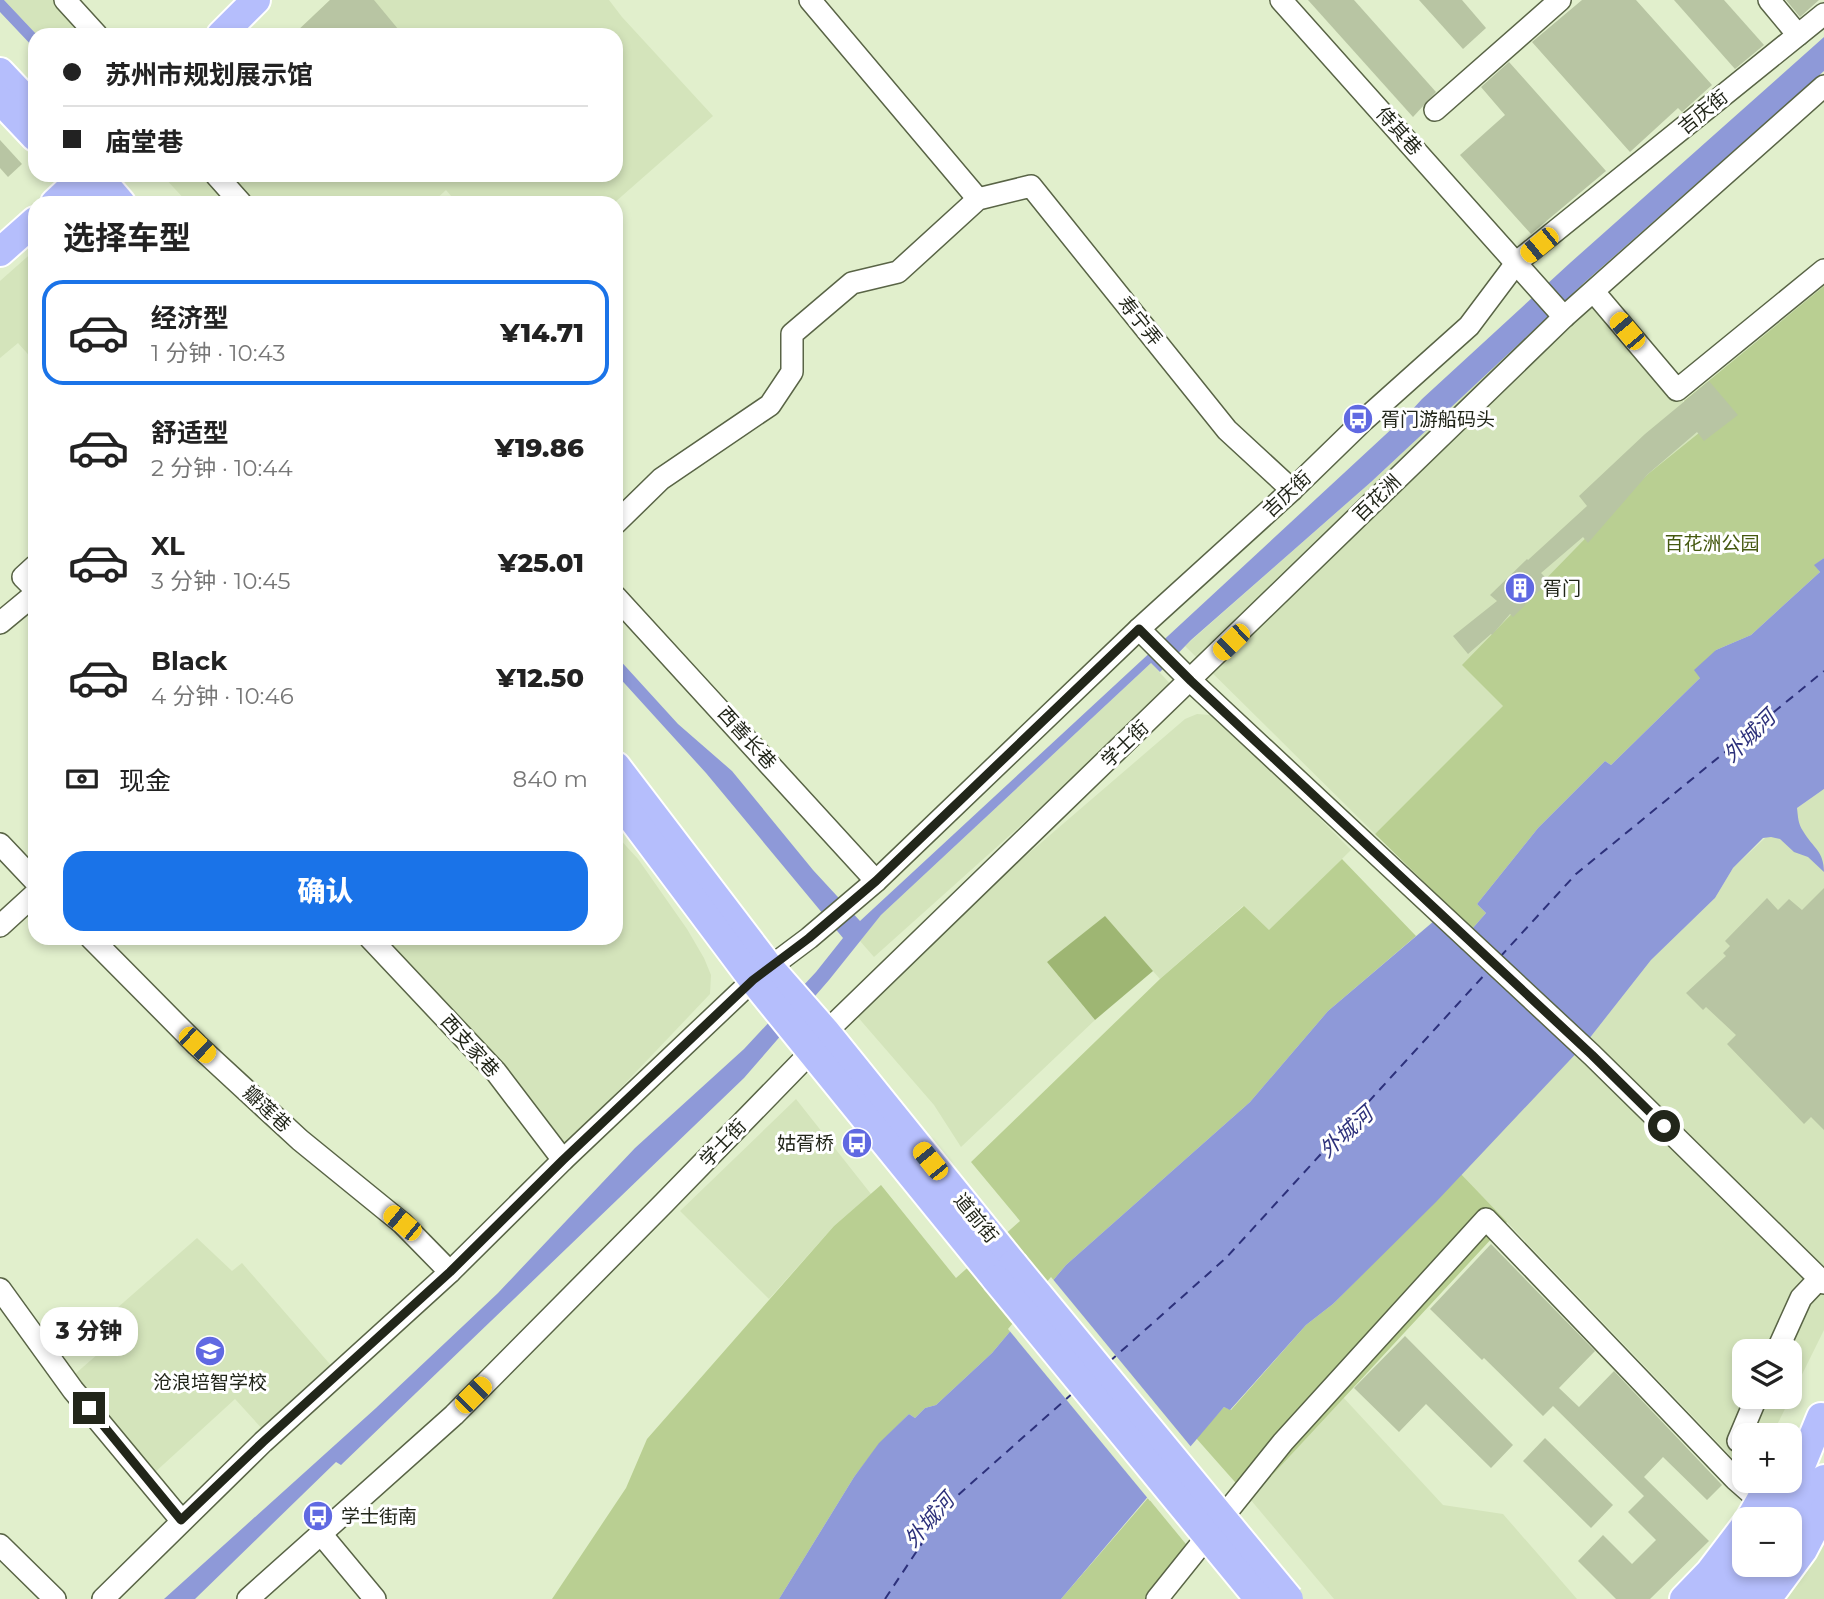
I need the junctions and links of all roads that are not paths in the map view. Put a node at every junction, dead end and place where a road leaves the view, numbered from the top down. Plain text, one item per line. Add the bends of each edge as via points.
1 (65, 0) edge
2 (256, 0) edge
3 (810, 0) edge
4 (1281, 0) edge
5 (1560, 0) edge
6 (1769, 0) edge
7 (1824, 15) edge
8 (91, 28) edge
9 (228, 28) edge
10 (1798, 35) junction
11 (0, 72) edge
12 (1824, 86) edge
13 (0, 100) edge
14 (28, 102) edge
15 (1435, 110) dead end
16 (28, 130) edge
17 (85, 182) edge
18 (222, 182) edge
19 (65, 196) edge
20 (109, 196) edge
21 (236, 196) edge
22 (978, 199) junction
23 (28, 226) edge
24 (0, 252) edge
25 (1517, 262) junction
26 (1824, 270) edge
27 (1594, 292) junction
28 (1563, 315) junction
29 (1292, 490) junction
30 (623, 516) edge
31 (28, 598) edge
32 (623, 605) edge
33 (0, 623) edge
34 (1143, 632) junction
35 (1185, 673) junction
36 (623, 776) edge
37 (623, 806) edge
38 (0, 844) edge
39 (28, 874) edge
40 (876, 881) junction
41 (28, 900) edge
42 (0, 926) edge
43 (98, 945) edge
44 (377, 945) edge
45 (761, 974) junction
46 (811, 1033) junction
47 (563, 1160) junction
48 (450, 1272) junction
49 (1004, 1272) junction
50 (1822, 1281) edge
51 (0, 1289) edge
52 (1782, 1339) edge
53 (1823, 1414) edge
54 (1802, 1441) edge
55 (1824, 1479) edge
56 (1764, 1505) edge
57 (1824, 1510) edge
58 (1802, 1515) edge
59 (181, 1520) junction
60 (321, 1534) junction
61 (1732, 1543) edge
62 (0, 1545) edge
63 (1732, 1576) edge
64 (1758, 1577) edge
65 (55, 1599) edge
66 (103, 1599) edge
67 (248, 1599) edge
68 (375, 1599) edge
69 (1157, 1599) edge
70 (1259, 1599) edge
71 (1289, 1599) edge
72 (1684, 1599) edge
73 (1711, 1599) edge
74 (1741, 1599) edge
75 (1767, 1599) edge

1 - 8 street
2 - 9 main road
3 - 22 street
4 - 25 street, 侍其巷
5 - 15 street
6 - 10 street
7 - 10 street, 吉庆街
10 - 25 street, 吉庆街
11 - 14 main road
12 - 27 street, 百花洲
13 - 16 main road
17 - 19 main road
17 - 20 main road
18 - 21 street
22 - 29 street, 寿宁弄 via 1031,186 1227,430
22 - 30 street via 898,272 852,283 792,334 792,372 770,405 662,479
23 - 24 main road
25 - 28 street, 侍其巷
25 - 29 street, 吉庆街 via 1469,326
26 - 27 street via 1677,390
27 - 28 street, 百花洲
28 - 35 street, 百花洲
29 - 34 street, 吉庆街
31 - 33 street
32 - 40 street, 西善长巷
34 - 35 street
34 - 40 street, 吉庆街
35 - 46 street, 学士街
35 - 50 street via 1592,1055
36 - 45 main road, 道前街
37 - 45 main road, 道前街
38 - 39 street
40 - 45 street, 吉庆街
41 - 42 street
43 - 48 street, 瓣莲巷 via 197,1045 300,1140 402,1223
44 - 47 street, 西支家巷 via 496,1072
45 - 46 main road, 道前街
45 - 47 street, 吉庆街
46 - 49 main road, 道前街
46 - 60 street, 学士街 via 655,1213 454,1415
47 - 48 street, 吉庆街
48 - 59 street, 吉庆街
49 - 70 main road, 道前街, bridge
49 - 71 main road, 道前街, bridge
50 - 52 street via 1801,1298
51 - 59 street via 73,1390
53 - 54 main road
53 - 56 main road via 1789,1495
55 - 58 main road
56 - 69 street via 1486,1219 1283,1442
57 - 75 main road via 1803,1550
59 - 66 street, 吉庆街
60 - 67 street, 学士街
60 - 68 street
61 - 72 main road
62 - 65 street
63 - 73 main road
64 - 74 main road

